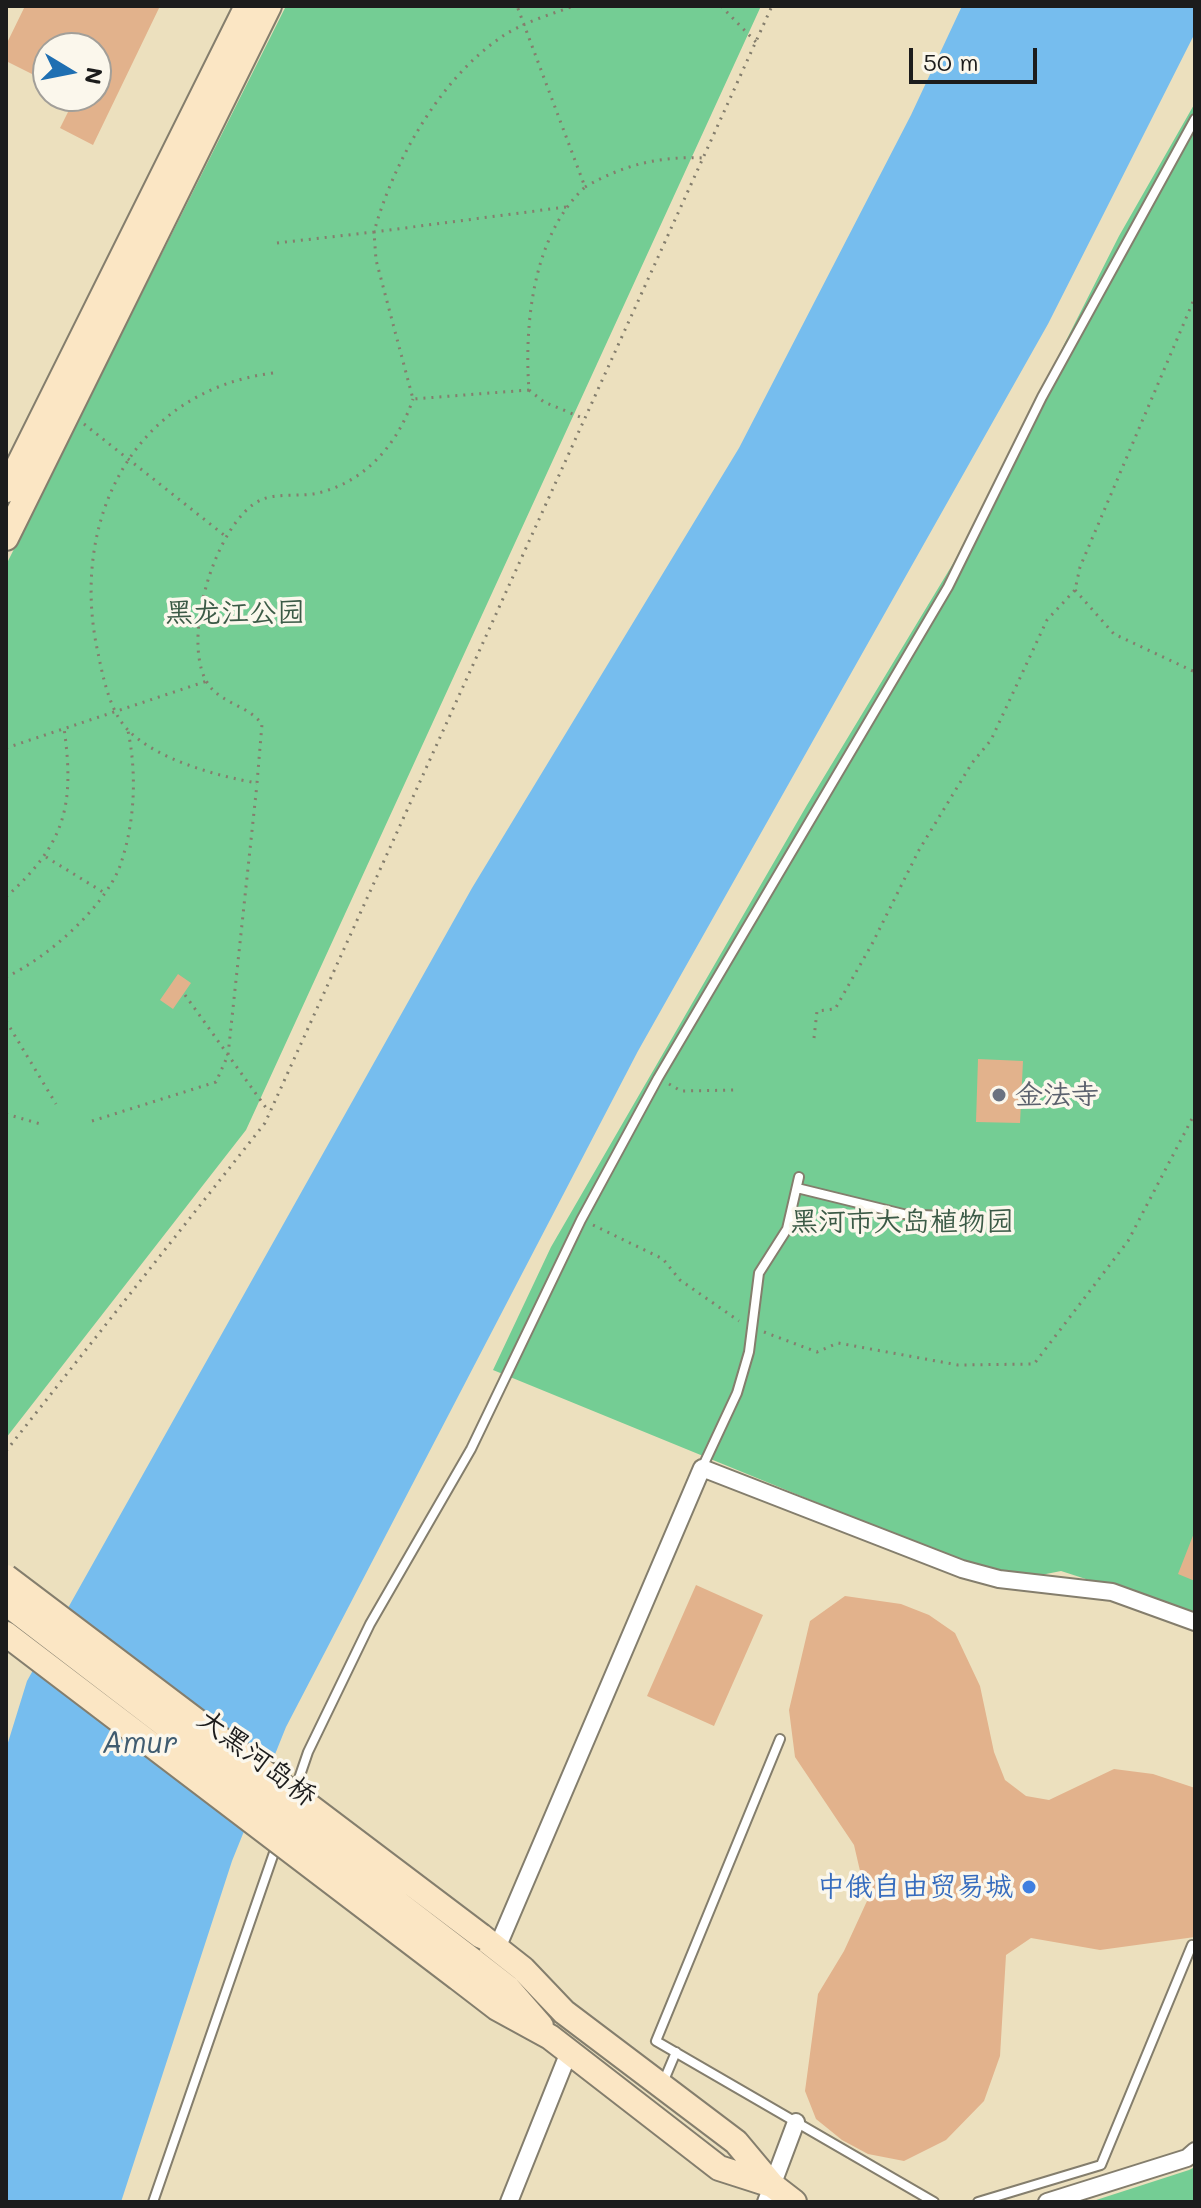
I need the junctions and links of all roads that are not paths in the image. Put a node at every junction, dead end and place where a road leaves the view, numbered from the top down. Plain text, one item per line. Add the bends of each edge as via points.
1 (247, 6) edge
2 (269, 6) edge
3 (1195, 119) edge
4 (6, 490) edge
5 (6, 538) edge
6 (799, 1177) dead end
7 (797, 1188) junction
8 (981, 1218) dead end
9 (702, 1468) junction
10 (6, 1577) edge
11 (6, 1603) edge
12 (1195, 1622) edge
13 (6, 1634) edge
14 (780, 1739) dead end
15 (489, 1942) junction
16 (1192, 1945) dead end
17 (465, 1969) junction
18 (508, 1988) junction
19 (564, 2012) junction
20 (560, 2045) junction
21 (676, 2052) junction
22 (662, 2086) junction
23 (796, 2122) junction
24 (1195, 2151) edge
25 (769, 2194) edge
26 (153, 2202) edge
27 (509, 2202) edge
28 (794, 2202) edge
29 (934, 2202) edge
30 (978, 2202) edge
31 (1047, 2202) edge

1 - 4 main road
2 - 5 main road
3 - 26 lane via 1042,397 948,587 658,1078 581,1220 471,1449 370,1624 308,1752
6 - 7 lane
7 - 8 lane via 903,1214
7 - 9 lane via 787,1229 759,1273 749,1352 737,1393
9 - 12 street via 962,1569 999,1579 1112,1592
9 - 15 street
10 - 15 main road, bridge
11 - 17 main road, 大黑河岛桥, bridge
13 - 17 main road, bridge
14 - 21 lane via 656,2041
15 - 19 main road
16 - 30 lane via 1101,2165
17 - 18 main road
17 - 20 main road via 497,2008
18 - 19 main road
18 - 20 main road
19 - 22 main road
20 - 25 main road via 719,2168
20 - 27 street
21 - 22 lane
21 - 23 lane
22 - 25 main road via 736,2142
23 - 25 street
23 - 29 lane
24 - 31 street via 1187,2158
25 - 28 main road

